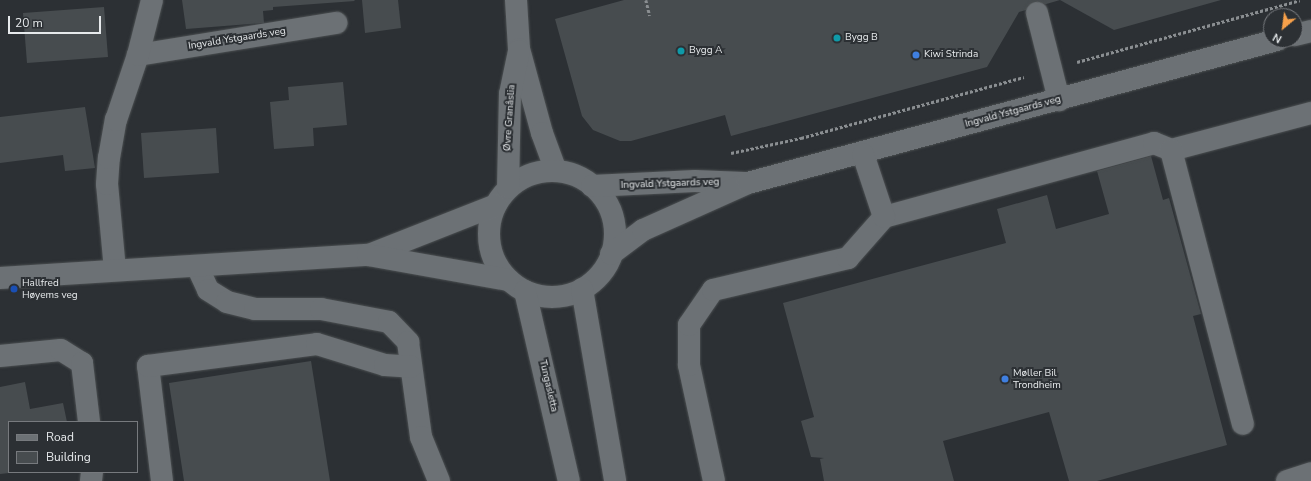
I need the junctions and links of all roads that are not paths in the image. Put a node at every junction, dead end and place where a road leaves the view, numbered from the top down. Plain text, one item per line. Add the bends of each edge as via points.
1 (152, 0) edge
2 (516, 0) edge
3 (1037, 13) dead end
4 (336, 23) dead end
5 (1263, 44) edge
6 (519, 49) junction
7 (138, 54) junction
8 (1059, 100) junction
9 (1311, 113) edge
10 (1171, 150) junction
11 (863, 154) junction
12 (556, 171) junction
13 (748, 183) junction
14 (592, 186) junction
15 (502, 197) junction
16 (884, 218) junction
17 (611, 254) junction
18 (368, 255) junction
19 (196, 266) junction
20 (115, 270) junction
21 (0, 278) edge
22 (517, 285) junction
23 (582, 290) junction
24 (0, 356) edge
25 (411, 367) junction
26 (89, 421) edge
27 (1243, 424) dead end
28 (1311, 473) edge
29 (162, 481) edge
30 (440, 481) edge
31 (569, 481) edge
32 (615, 481) edge
33 (714, 481) edge
34 (1287, 481) edge

1 - 7 street
2 - 6 street, Øvre Granåslia
3 - 8 street
4 - 7 street, Ingvald Ystgaards veg
5 - 8 street, Ingvald Ystgaards veg
6 - 12 street, Øvre Granåslia via 542,133
6 - 15 street, Øvre Granåslia via 510,94
7 - 20 street via 116,120 108,158 107,184
8 - 11 street, Ingvald Ystgaards veg
9 - 10 street
10 - 16 street via 1154,143
10 - 27 street
11 - 13 street, Ingvald Ystgaards veg
11 - 16 street
12 - 14 street via 583,179
12 - 15 street via 526,176
13 - 14 street, Ingvald Ystgaards veg via 695,181
13 - 17 street, Ingvald Ystgaards veg via 643,230
14 - 17 street via 609,206 614,224
15 - 18 street
15 - 22 street via 490,225 490,247 497,265
16 - 33 street via 848,258 713,290 689,325 689,365
17 - 23 street via 597,278
18 - 19 street
18 - 22 street
19 - 20 street
19 - 25 street via 208,290 227,302 255,309 321,309 389,322 408,342
20 - 21 street
22 - 23 street via 544,296 563,296
22 - 31 street, Tungasletta
23 - 32 street
24 - 26 street via 61,350 82,363
25 - 29 street via 385,365 317,344 148,366
25 - 30 street via 422,437
28 - 34 street

